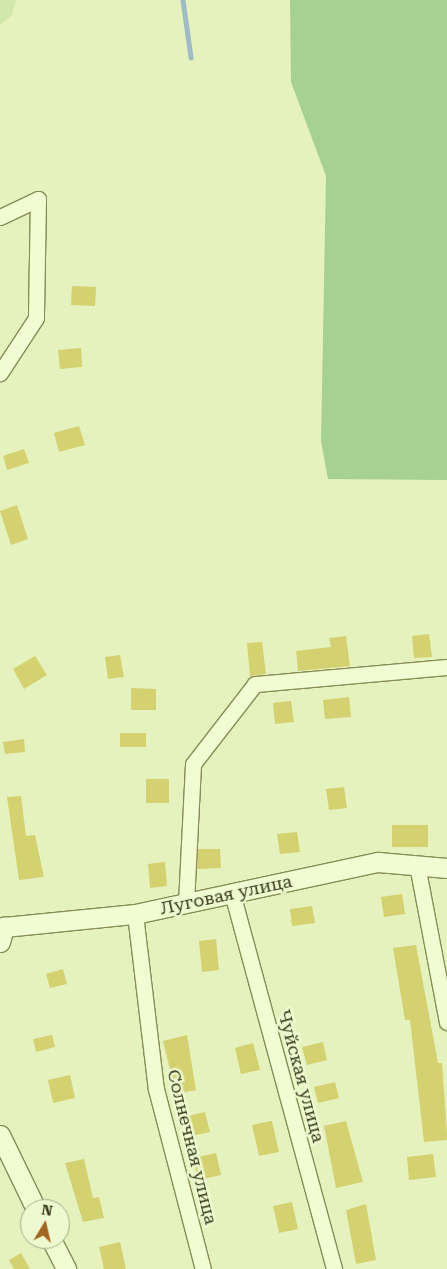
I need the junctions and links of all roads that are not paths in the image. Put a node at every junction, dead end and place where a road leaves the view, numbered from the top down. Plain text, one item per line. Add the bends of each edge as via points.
1 (0, 217) edge
2 (0, 372) edge
3 (447, 667) edge
4 (417, 865) junction
5 (447, 868) edge
6 (232, 893) junction
7 (186, 903) junction
8 (135, 914) junction
9 (2, 935) edge
10 (447, 1022) edge
11 (0, 1135) edge
12 (31, 1199) edge
13 (56, 1249) edge
14 (66, 1269) edge
15 (203, 1269) edge
16 (334, 1269) edge

1 - 2 street via 38,199 36,318
3 - 7 street via 255,684 193,764
4 - 5 street, Луговая улица
4 - 6 street, Луговая улица via 378,862
4 - 10 street
6 - 7 street, Луговая улица
6 - 16 street, Чуйская улица
7 - 8 street, Луговая улица
8 - 9 street, Луговая улица
8 - 15 street, Солнечная улица via 156,1089
11 - 12 street
13 - 14 street

